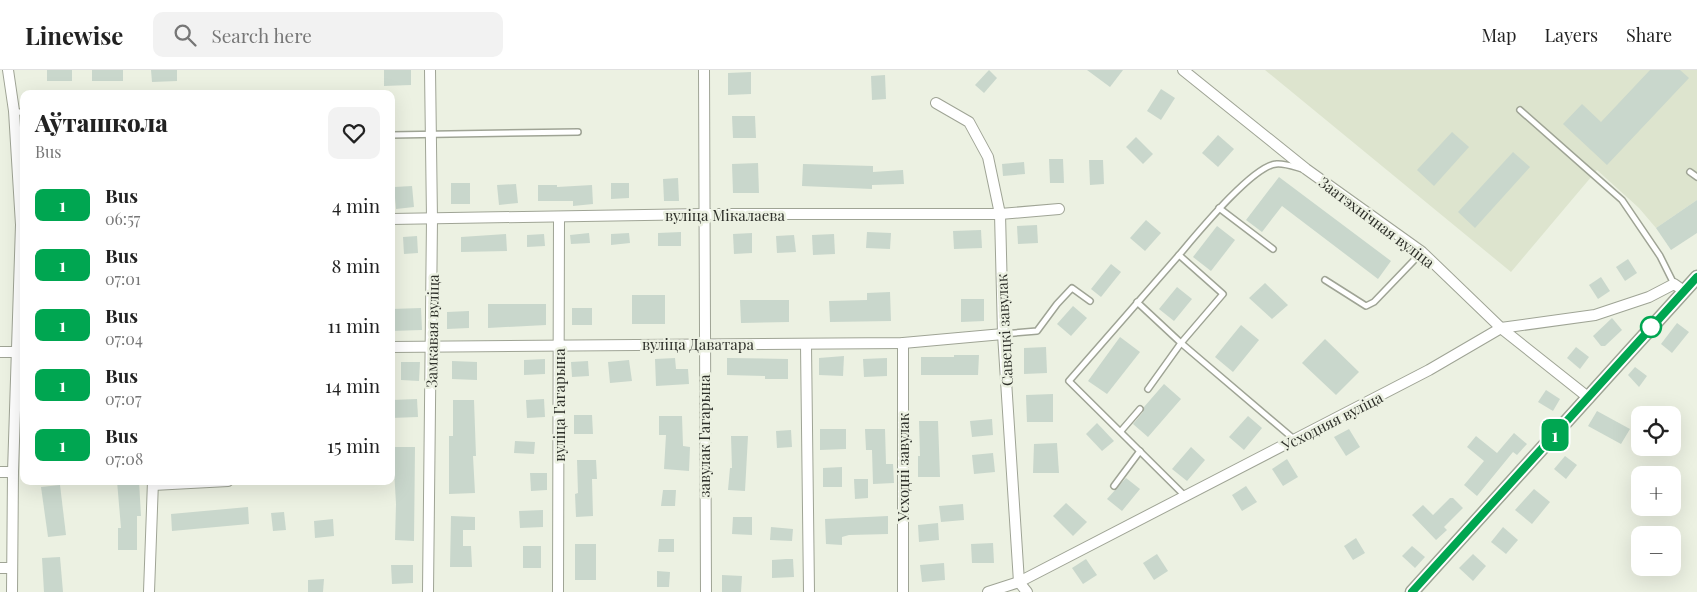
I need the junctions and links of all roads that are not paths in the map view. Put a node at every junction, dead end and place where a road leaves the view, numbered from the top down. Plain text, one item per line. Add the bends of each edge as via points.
1 (8, 70) edge
2 (430, 70) edge
3 (704, 70) edge
4 (1183, 70) edge
5 (936, 103) dead end
6 (1520, 110) dead end
7 (19, 112) edge
8 (578, 132) dead end
9 (395, 134) edge
10 (431, 136) junction
11 (20, 150) edge
12 (1306, 169) junction
13 (1690, 172) dead end
14 (1697, 177) edge
15 (1219, 208) junction
16 (1059, 209) dead end
17 (705, 214) junction
18 (1000, 214) junction
19 (432, 218) junction
20 (559, 218) junction
21 (395, 219) edge
22 (1273, 249) dead end
23 (1422, 252) junction
24 (1179, 255) junction
25 (1697, 277) edge
26 (1325, 280) dead end
27 (1679, 287) junction
28 (1090, 301) dead end
29 (1137, 302) junction
30 (1501, 328) junction
31 (1003, 334) junction
32 (704, 343) junction
33 (903, 343) junction
34 (1181, 343) junction
35 (806, 345) junction
36 (432, 346) junction
37 (395, 347) edge
38 (559, 347) junction
39 (0, 352) edge
40 (20, 352) edge
41 (1148, 389) dead end
42 (1589, 398) junction
43 (1140, 408) dead end
44 (1121, 431) junction
45 (1296, 440) junction
46 (1140, 451) junction
47 (0, 472) edge
48 (13, 472) junction
49 (153, 485) edge
50 (1114, 486) dead end
51 (1186, 496) junction
52 (0, 568) edge
53 (12, 568) junction
54 (1019, 582) junction
55 (12, 592) edge
56 (150, 592) edge
57 (428, 592) edge
58 (558, 592) edge
59 (706, 592) edge
60 (809, 592) edge
61 (903, 592) edge
62 (988, 592) edge
63 (1027, 592) edge
64 (1412, 592) edge

1 - 7 street
2 - 10 street, Замкавая вуліца
3 - 17 street, завулак Гагарына
4 - 12 street, Заатэхнічная вуліца
5 - 18 street, Савецкі завулак via 968,122 988,158
6 - 27 lane via 1622,200
7 - 11 street
8 - 10 lane
9 - 10 lane
10 - 19 street, Замкавая вуліца
12 - 15 lane via 1276,163 1260,172
12 - 23 street, Заатэхнічная вуліца
13 - 14 lane
15 - 22 lane
15 - 24 lane
16 - 18 street, вуліца Мікалаева
17 - 18 street, вуліца Мікалаева
17 - 20 street, вуліца Мікалаева
17 - 32 street, завулак Гагарына
18 - 31 street, Савецкі завулак
19 - 20 street, вуліца Мікалаева
19 - 21 street, вуліца Мікалаева
19 - 36 street, Замкавая вуліца
20 - 38 street, вуліца Гагарына
23 - 26 lane via 1374,302 1366,306
23 - 30 street, Заатэхнічная вуліца
24 - 29 lane
24 - 34 lane via 1223,294
25 - 27 street
27 - 30 street, Усходняя вуліца via 1595,315
27 - 42 street
28 - 31 lane via 1072,288 1037,331
29 - 34 lane
29 - 44 lane via 1069,381
30 - 42 street, Заатэхнічная вуліца
30 - 45 street, Усходняя вуліца
31 - 33 street, вуліца Даватара
31 - 54 street, Савецкі завулак
32 - 35 street, вуліца Даватара
32 - 38 street, вуліца Даватара
32 - 59 street, завулак Гагарына
33 - 35 street, вуліца Даватара
33 - 61 street, Усходні завулак
34 - 41 lane
34 - 45 lane
35 - 60 street
36 - 37 street, вуліца Даватара
36 - 38 street, вуліца Даватара
36 - 57 street, Замкавая вуліца
38 - 58 street, вуліца Гагарына
39 - 40 street
40 - 48 street
42 - 64 street
43 - 44 lane
44 - 46 lane
45 - 51 street, Усходняя вуліца
46 - 50 lane
46 - 51 lane
47 - 48 street
48 - 53 street
49 - 56 street
51 - 54 street, Усходняя вуліца
52 - 53 street
53 - 55 street
54 - 62 street, Усходняя вуліца
54 - 63 street

